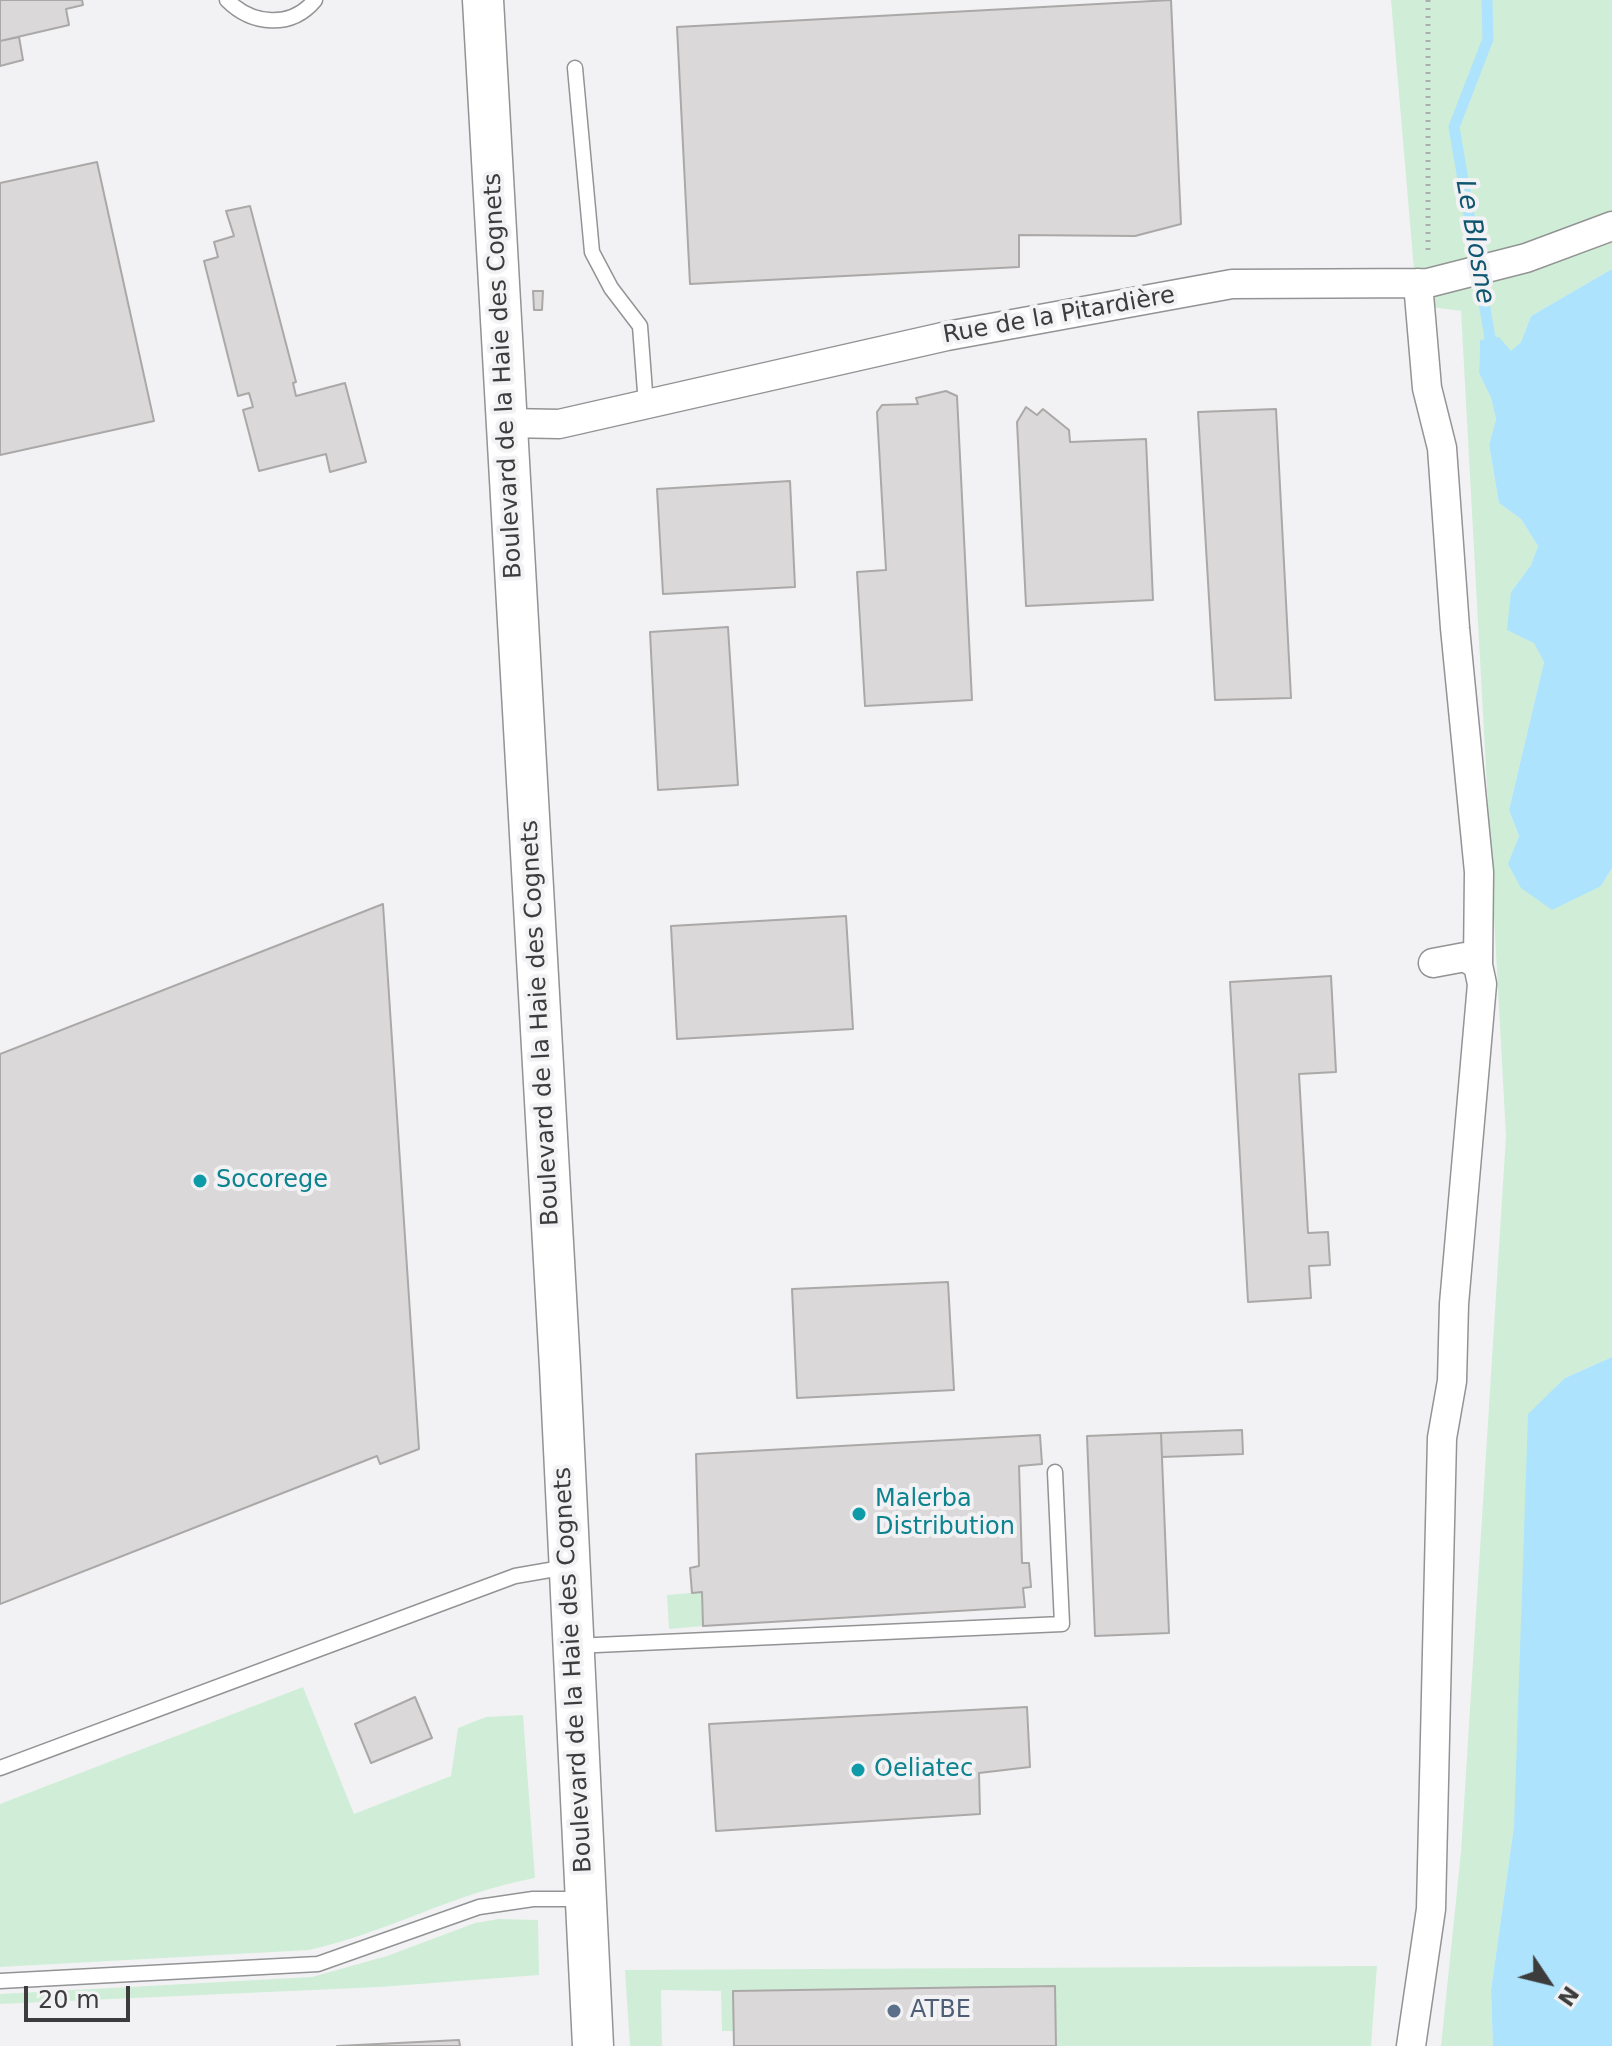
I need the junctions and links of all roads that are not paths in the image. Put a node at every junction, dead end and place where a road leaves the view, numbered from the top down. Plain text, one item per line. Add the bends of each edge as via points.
1 (227, 0) edge
2 (315, 0) edge
3 (483, 0) edge
4 (575, 68) dead end
5 (1612, 226) edge
6 (1423, 283) junction
7 (646, 405) junction
8 (507, 423) junction
9 (1433, 963) dead end
10 (1478, 965) junction
11 (1055, 1472) dead end
12 (567, 1567) junction
13 (574, 1646) junction
14 (0, 1768) edge
15 (586, 1899) junction
16 (0, 1981) edge
17 (593, 2046) edge
18 (1411, 2046) edge

1 - 2 lane via 238,10 269,21 300,13
3 - 8 main road, Boulevard de la Haie des Cognets
4 - 7 lane via 592,252 640,326
5 - 6 street, Rue de la Pitardière via 1526,258
6 - 7 street, Rue de la Pitardière via 1232,284 947,336
6 - 10 street via 1427,388 1442,448 1479,872
7 - 8 street, Rue de la Pitardière via 559,424
8 - 12 main road, Boulevard de la Haie des Cognets
9 - 10 street via 1465,957
10 - 18 street via 1482,984 1452,1381 1442,1438 1431,1909
11 - 13 lane via 1062,1624
12 - 13 main road, Boulevard de la Haie des Cognets
12 - 14 lane via 515,1576
13 - 15 main road, Boulevard de la Haie des Cognets
15 - 16 lane via 479,1907 318,1964
15 - 17 main road, Boulevard de la Haie des Cognets

